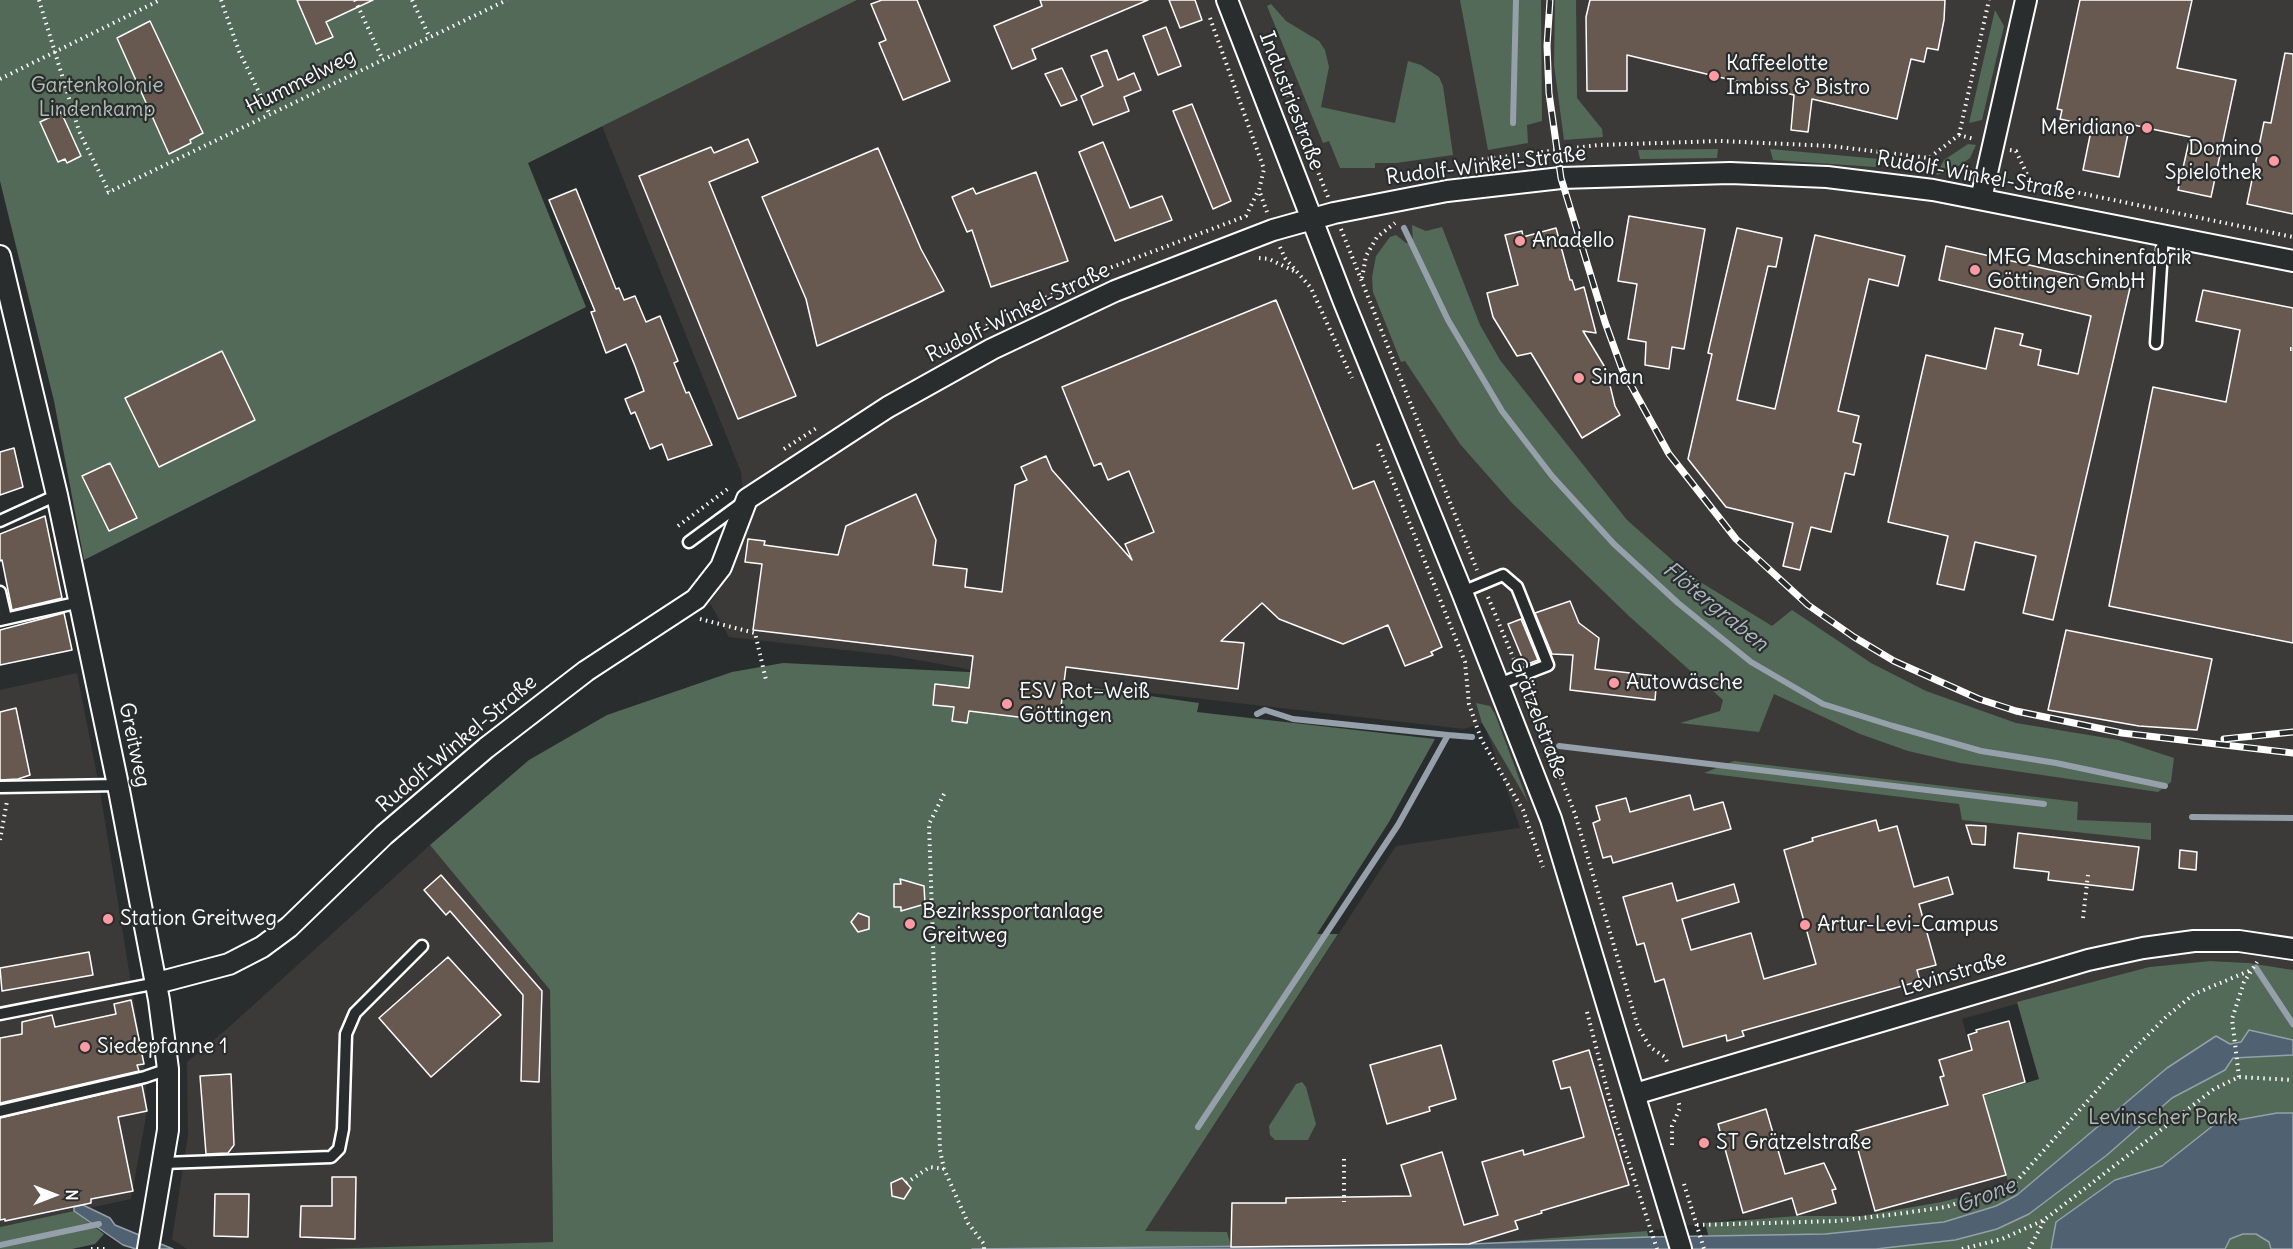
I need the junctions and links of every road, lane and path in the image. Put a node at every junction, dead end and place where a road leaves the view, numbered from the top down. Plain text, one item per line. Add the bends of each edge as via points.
1 (39, 0) edge
2 (160, 0) edge
3 (221, 0) edge
4 (355, 0) edge
5 (412, 0) edge
6 (507, 0) edge
7 (1227, 0) edge
8 (1989, 0) edge
9 (2026, 0) edge
10 (1208, 10) dead end
11 (430, 38) junction
12 (56, 52) junction
13 (382, 58) junction
14 (0, 79) edge
15 (271, 115) junction
16 (1297, 118) dead end
17 (1959, 135) junction
18 (1993, 144) junction
19 (1470, 161) dead end
20 (1982, 199) junction
21 (1334, 213) junction
22 (1311, 219) junction
23 (1402, 221) dead end
24 (1273, 230) junction
25 (2163, 235) junction
26 (2293, 237) edge
27 (0, 256) edge
28 (1248, 257) dead end
29 (2293, 261) edge
30 (1296, 272) junction
31 (1361, 279) dead end
32 (2156, 343) dead end
33 (1357, 386) dead end
34 (1377, 442) dead end
35 (57, 495) junction
36 (747, 499) junction
37 (0, 521) edge
38 (689, 542) dead end
39 (0, 592) edge
40 (1462, 592) junction
41 (80, 602) junction
42 (691, 603) junction
43 (3, 619) edge
44 (766, 680) dead end
45 (1499, 684) junction
46 (118, 785) junction
47 (4, 788) edge
48 (944, 794) dead end
49 (0, 840) edge
50 (2088, 875) dead end
51 (1547, 878) dead end
52 (2083, 918) dead end
53 (422, 946) dead end
54 (2293, 949) edge
55 (2255, 963) dead end
56 (2249, 971) junction
57 (157, 983) junction
58 (1586, 1008) dead end
59 (0, 1014) edge
60 (168, 1069) junction
61 (2239, 1077) junction
62 (2293, 1080) edge
63 (1635, 1094) junction
64 (0, 1111) edge
65 (1344, 1159) dead end
66 (163, 1162) junction
67 (944, 1169) junction
68 (906, 1183) dead end
69 (1344, 1202) dead end
70 (2044, 1220) junction
71 (1697, 1225) dead end
72 (149, 1240) edge
73 (1678, 1240) edge
74 (984, 1246) edge
75 (91, 1249) edge
76 (107, 1249) edge
77 (1657, 1249) edge
78 (1962, 1249) edge
79 (2029, 1249) edge

1 - 12 path, Hummelweg
2 - 12 path
3 - 15 path via 239,51
4 - 13 path
5 - 11 path
6 - 11 path, Hummelweg
7 - 22 street, Industriestraße
8 - 17 path
9 - 18 street
10 - 24 path via 1264,169 1259,190
11 - 13 path, Hummelweg
12 - 14 path
12 - 15 path, Hummelweg via 79,131 108,193
13 - 15 path, Hummelweg
16 - 21 path
17 - 18 path
17 - 19 path via 1929,158 1831,146 1720,141 1598,145
18 - 20 street
18 - 26 path via 2016,151 2031,183
20 - 21 street, Rudolf-Winkel-Straße via 1827,177 1676,173 1550,179 1448,191
20 - 25 street, Rudolf-Winkel-Straße
21 - 22 street, Rudolf-Winkel-Straße
22 - 24 street, Rudolf-Winkel-Straße
22 - 40 street, Grätzelstraße
23 - 31 path via 1377,237 1366,256
24 - 30 path via 1284,258
24 - 36 street, Rudolf-Winkel-Straße via 1115,291 992,349 888,407
25 - 29 street, Rudolf-Winkel-Straße
25 - 32 lane
27 - 35 street, Greitweg
28 - 30 path via 1269,259
30 - 33 path via 1311,288
34 - 51 path via 1466,662 1469,704 1481,739 1523,810
35 - 37 lane
35 - 41 street, Greitweg
36 - 38 lane, Rudolf-Winkel-Straße
36 - 42 street, Rudolf-Winkel-Straße via 721,567
39 - 43 lane
40 - 45 street, Grätzelstraße
40 - 45 lane via 1503,575 1517,587 1548,665
41 - 43 lane
41 - 46 street, Greitweg
42 - 44 path via 700,620 755,633
42 - 57 street, Rudolf-Winkel-Straße via 586,671 486,748 262,947 229,964
45 - 63 street, Grätzelstraße via 1551,819
46 - 47 lane
46 - 57 street, Greitweg
47 - 49 path
48 - 67 path via 929,824 937,1118
50 - 52 path
53 - 66 lane via 355,1013 346,1034 343,1129 339,1149 331,1157
54 - 63 street, Levinstraße via 2239,941 2194,941 2088,960
55 - 56 path
56 - 61 path via 2232,1019
56 - 71 path via 2194,993 2167,1016 2014,1184 1946,1207 1898,1214 1837,1221
57 - 59 lane
57 - 60 street, Greitweg
58 - 77 path via 1615,1120
60 - 64 lane
60 - 66 street, Greitweg via 168,1130
61 - 62 path
61 - 70 path via 2189,1106
63 - 73 street, Grätzelstraße
65 - 69 path
66 - 72 street, Greitweg
67 - 68 path via 930,1167
67 - 74 path via 968,1223
70 - 78 path via 2001,1239
70 - 79 path
75 - 76 path

